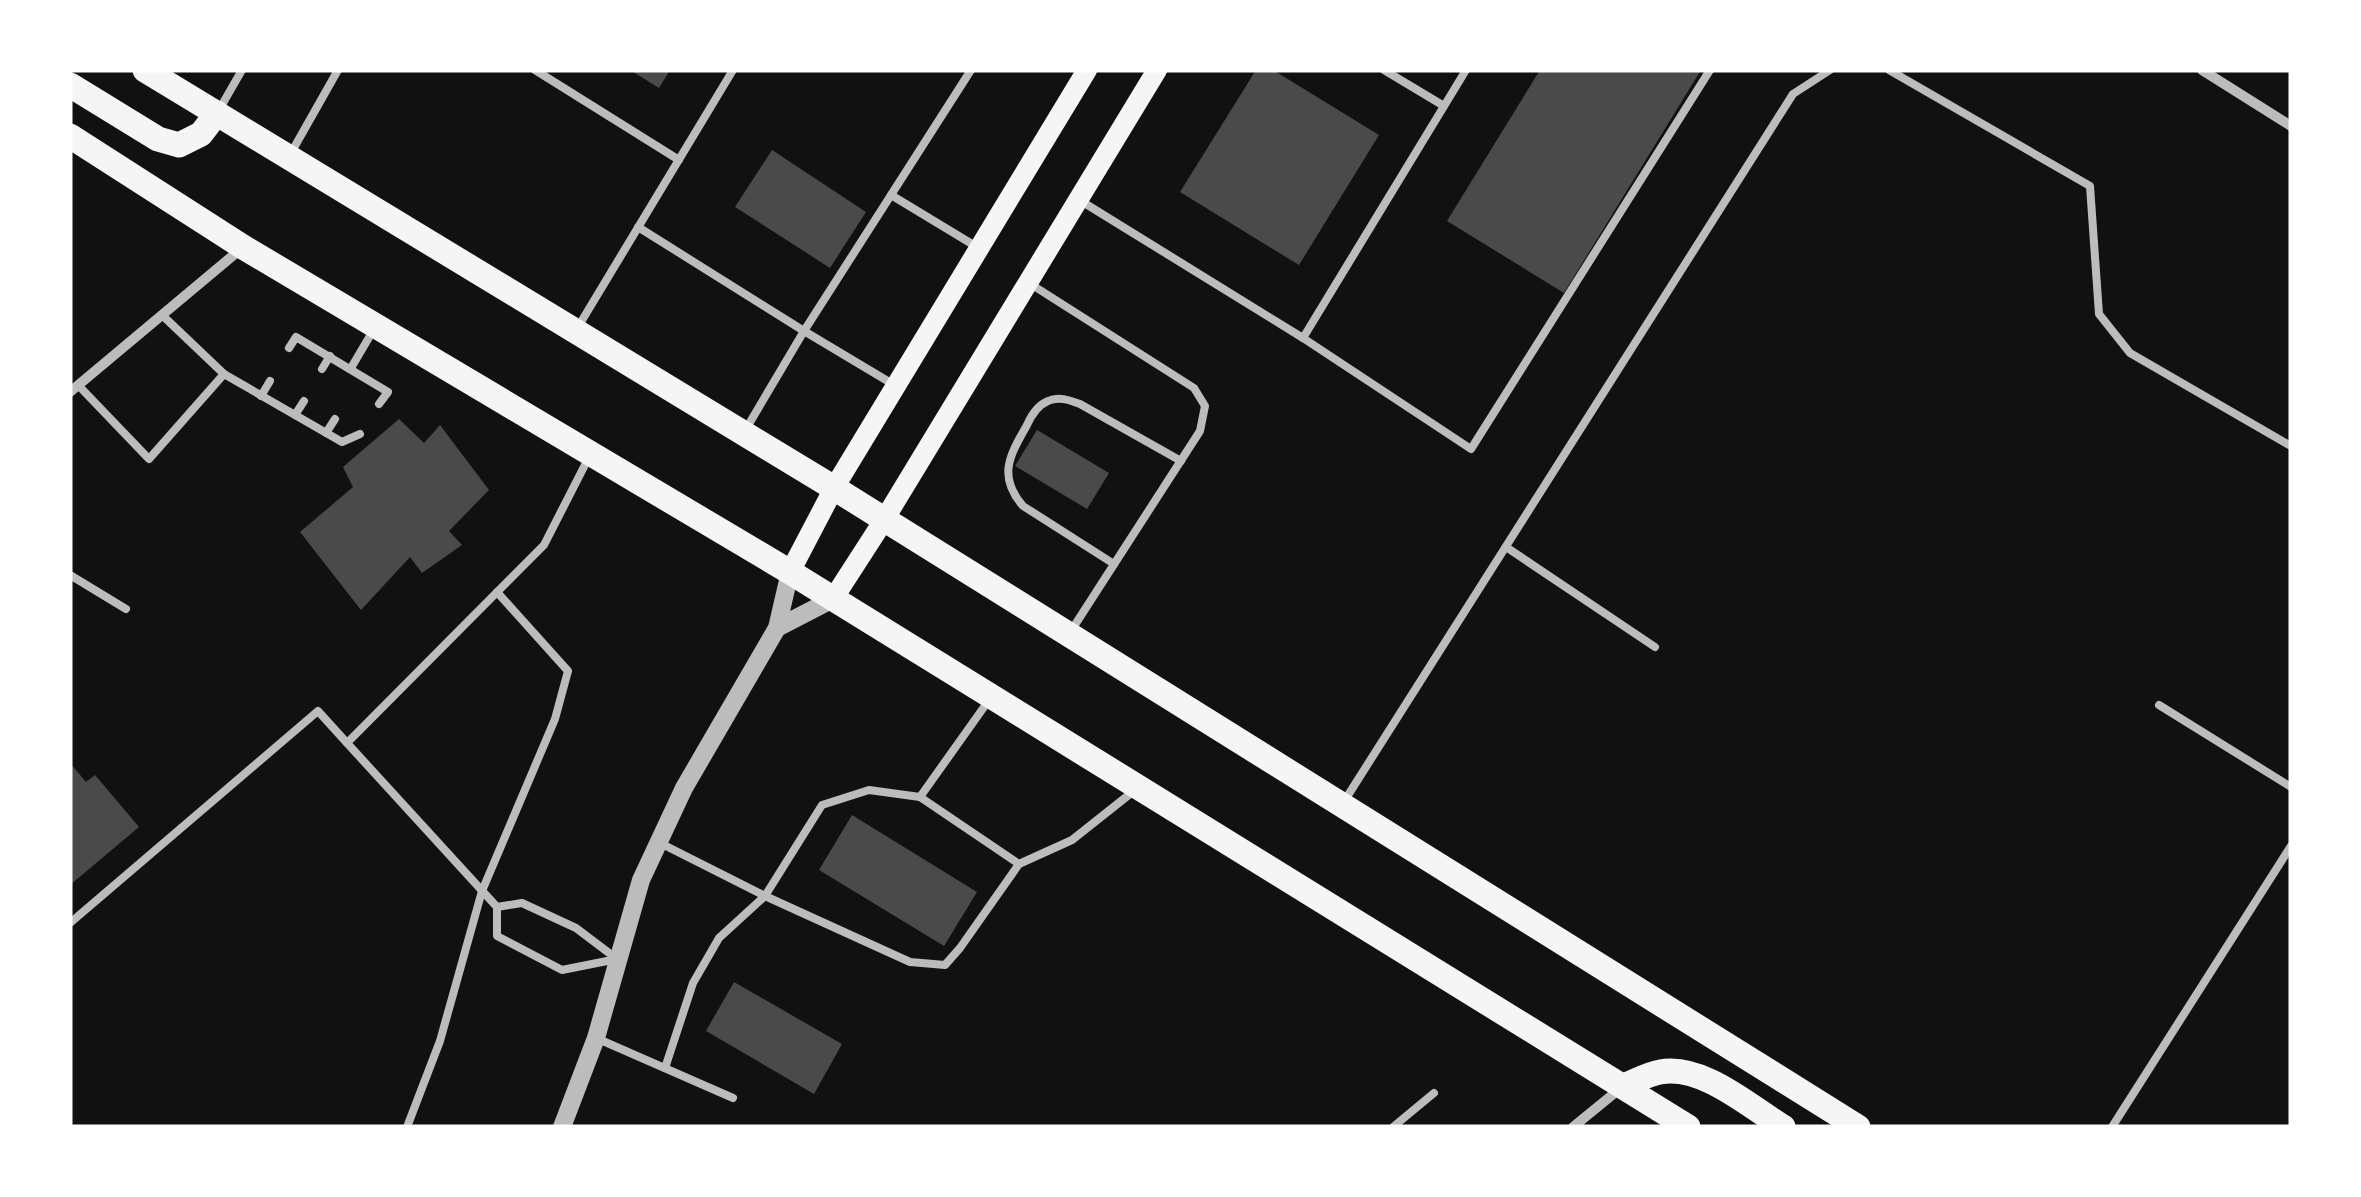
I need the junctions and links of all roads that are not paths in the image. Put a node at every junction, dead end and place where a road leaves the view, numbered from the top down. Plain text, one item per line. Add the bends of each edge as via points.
1 (145, 70) edge
2 (242, 70) edge
3 (338, 70) edge
4 (535, 70) edge
5 (733, 70) edge
6 (971, 70) edge
7 (1088, 70) edge
8 (1157, 70) edge
9 (1384, 70) edge
10 (1466, 70) edge
11 (1710, 70) edge
12 (1830, 70) edge
13 (1890, 70) edge
14 (2202, 70) edge
15 (70, 85) edge
16 (1444, 106) junction
17 (217, 114) junction
18 (2291, 126) edge
19 (70, 136) edge
20 (289, 157) junction
21 (679, 160) junction
22 (891, 195) junction
23 (1078, 199) junction
24 (638, 227) junction
25 (243, 247) junction
26 (979, 249) junction
27 (1028, 282) junction
28 (162, 314) junction
29 (376, 326) junction
30 (575, 331) junction
31 (804, 331) junction
32 (1303, 338) junction
33 (290, 348) dead end
34 (330, 356) junction
35 (351, 368) junction
36 (322, 369) dead end
37 (224, 374) junction
38 (362, 376) junction
39 (270, 380) dead end
40 (896, 386) junction
41 (354, 387) dead end
42 (74, 389) edge
43 (262, 396) junction
44 (304, 400) dead end
45 (379, 404) dead end
46 (295, 416) junction
47 (335, 419) dead end
48 (326, 433) junction
49 (744, 433) junction
50 (360, 434) dead end
51 (2291, 446) edge
52 (591, 453) junction
53 (1181, 460) junction
54 (834, 488) junction
55 (884, 520) junction
56 (1506, 547) junction
57 (1114, 564) junction
58 (790, 572) junction
59 (70, 575) edge
60 (497, 592) junction
61 (833, 599) junction
62 (126, 609) dead end
63 (777, 628) junction
64 (1069, 635) junction
65 (1655, 647) dead end
66 (992, 697) junction
67 (2159, 705) dead end
68 (347, 743) junction
69 (1138, 787) junction
70 (2291, 787) edge
71 (920, 796) junction
72 (1342, 805) junction
73 (659, 842) junction
74 (2291, 846) edge
75 (1019, 864) junction
76 (482, 892) junction
77 (765, 896) junction
78 (497, 907) junction
79 (70, 923) edge
80 (618, 959) junction
81 (596, 1038) junction
82 (665, 1068) junction
83 (1622, 1086) junction
84 (1434, 1093) dead end
85 (733, 1098) dead end
86 (407, 1127) edge
87 (562, 1127) edge
88 (1393, 1127) edge
89 (1573, 1127) edge
90 (1688, 1127) edge
91 (1783, 1127) edge
92 (1858, 1127) edge
93 (2112, 1127) edge

1 - 17 main road
2 - 17 lane
3 - 20 lane
4 - 21 lane
5 - 21 lane
6 - 22 lane
7 - 26 main road
8 - 23 main road
9 - 16 lane
10 - 16 lane
11 - 32 lane via 1471,449
12 - 56 lane via 1793,94
13 - 51 lane via 2090,186 2099,314 2130,353
14 - 18 street
15 - 17 main road via 179,145 201,134
16 - 32 lane
17 - 20 main road
19 - 25 main road
20 - 30 main road
21 - 24 lane
22 - 26 lane
22 - 31 lane
23 - 27 main road
23 - 32 lane
24 - 30 lane
24 - 31 lane
25 - 28 street
25 - 29 main road
26 - 40 main road
27 - 53 lane via 1194,388 1206,406
27 - 55 main road
28 - 37 lane
28 - 42 street
29 - 35 lane
29 - 52 main road
30 - 49 main road
31 - 40 lane
31 - 49 lane
33 - 34 lane via 296,337
34 - 35 lane
34 - 36 lane
35 - 38 lane
37 - 42 lane via 148,459
37 - 43 lane
38 - 41 lane
38 - 45 lane via 388,392
39 - 43 lane
40 - 54 main road
43 - 46 lane
44 - 46 lane
46 - 48 lane
47 - 48 lane
48 - 50 lane via 342,442
49 - 54 main road
52 - 58 main road
52 - 60 lane via 544,545
53 - 57 lane
53 - 57 lane via 1065,399 1047,401 1033,413 1010,456 1012,493
54 - 55 main road
54 - 58 main road
55 - 61 main road
55 - 64 main road
56 - 65 lane
56 - 72 lane
57 - 64 lane
58 - 61 main road
58 - 63 street
59 - 62 lane
60 - 68 lane
60 - 76 lane via 568,671 555,719
61 - 63 street
61 - 66 main road
63 - 73 street
64 - 72 main road
66 - 69 main road
66 - 71 lane
67 - 70 lane
68 - 76 lane
68 - 79 lane via 318,710
69 - 75 lane via 1072,840
69 - 83 main road
71 - 75 lane
71 - 77 lane via 869,790 822,806
72 - 92 main road
73 - 77 lane
73 - 80 street
74 - 93 lane
75 - 77 lane via 945,965 910,962
76 - 78 lane
76 - 86 lane via 440,1041
77 - 82 lane via 719,938 694,983
78 - 80 lane via 522,903 576,928
78 - 80 lane via 498,936 562,970
80 - 81 street
81 - 82 lane
81 - 87 street
82 - 85 lane
83 - 89 street
83 - 90 main road
83 - 91 main road via 1660,1072 1689,1072
84 - 88 lane

